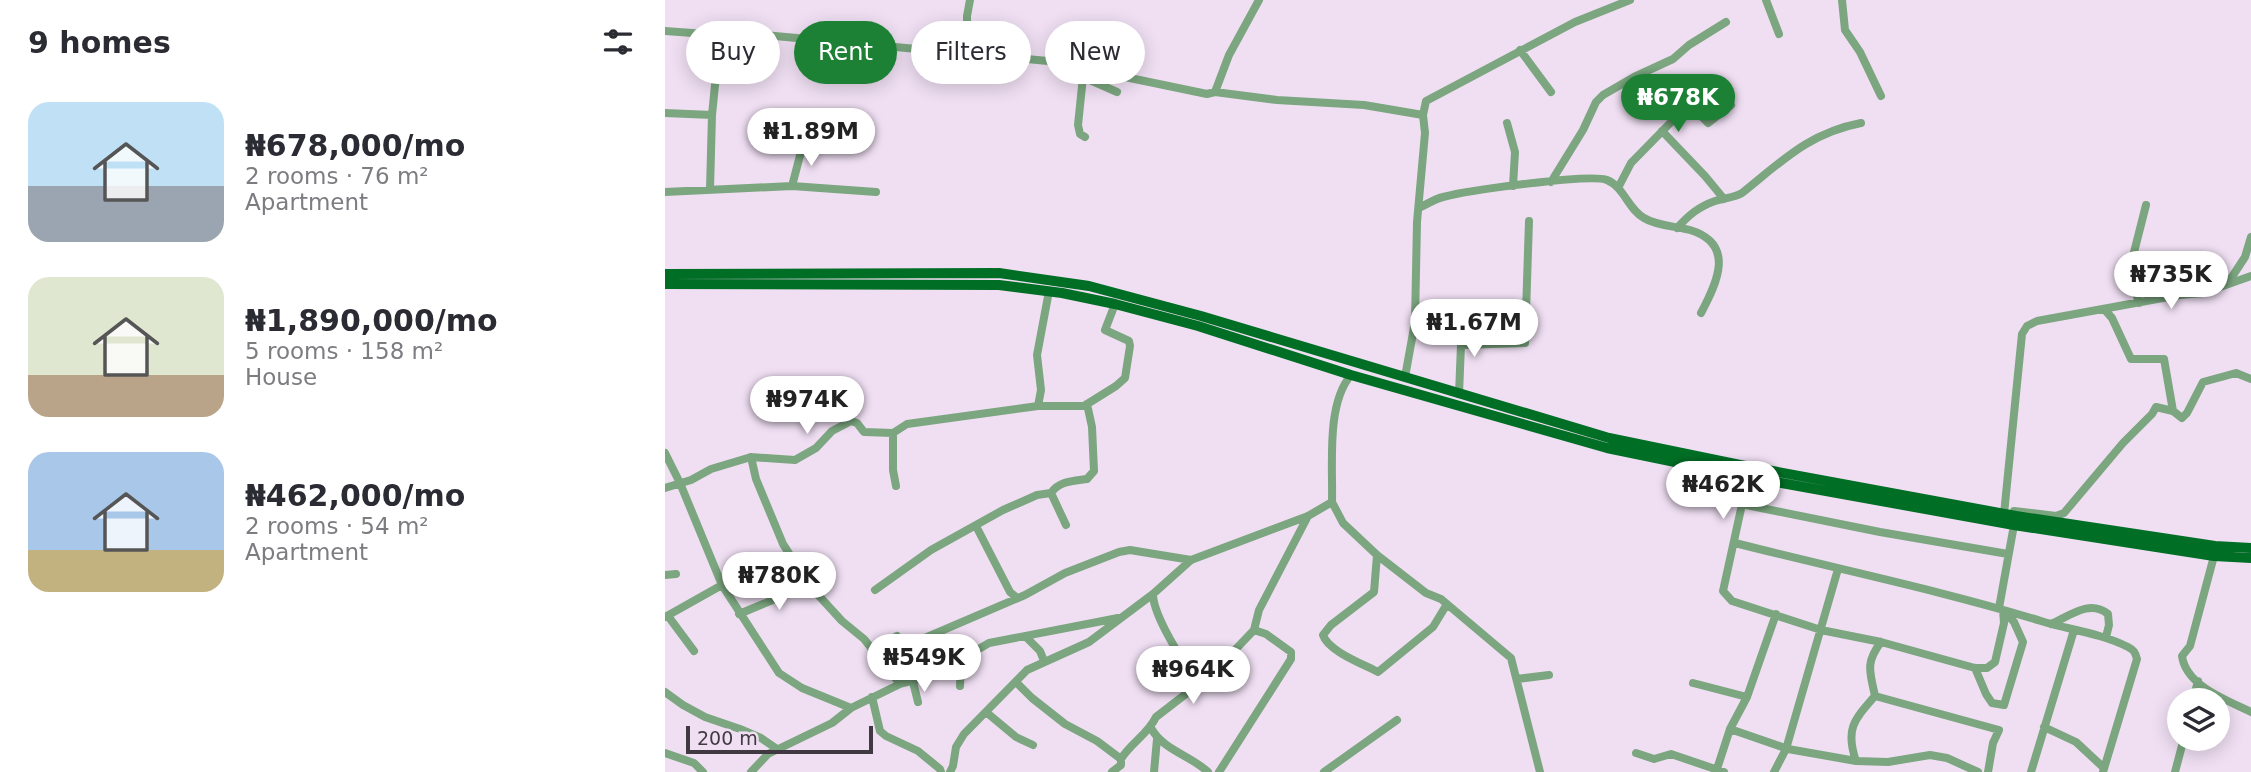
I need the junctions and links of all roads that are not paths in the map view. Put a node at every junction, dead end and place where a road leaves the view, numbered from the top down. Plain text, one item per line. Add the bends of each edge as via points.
1 (970, 0) edge
2 (1259, 0) edge
3 (1630, 0) edge
4 (1766, 0) edge
5 (1842, 0) edge
6 (967, 21) edge
7 (1726, 22) dead end
8 (665, 31) edge
9 (686, 33) edge
10 (1779, 34) dead end
11 (780, 36) edge
12 (911, 47) edge
13 (1520, 50) junction
14 (1145, 80) edge
15 (715, 84) edge
16 (1082, 84) edge
17 (1099, 84) edge
18 (1117, 92) dead end
19 (1215, 92) junction
20 (1551, 92) dead end
21 (1881, 96) dead end
22 (1731, 105) dead end
23 (665, 113) edge
24 (712, 115) junction
25 (1423, 115) junction
26 (1507, 123) dead end
27 (1861, 123) dead end
28 (1662, 131) junction
29 (1085, 137) dead end
30 (803, 144) dead end
31 (1551, 182) junction
32 (792, 186) junction
33 (1513, 186) junction
34 (1618, 188) junction
35 (710, 189) junction
36 (665, 192) edge
37 (876, 192) dead end
38 (1724, 199) junction
39 (2146, 205) dead end
40 (1419, 208) junction
41 (1529, 221) dead end
42 (1677, 228) junction
43 (2251, 237) edge
44 (665, 274) edge
45 (2251, 276) edge
46 (2228, 283) junction
47 (665, 284) edge
48 (1049, 291) junction
49 (1097, 294) junction
50 (1115, 303) junction
51 (2139, 303) junction
52 (2105, 310) junction
53 (1701, 313) dead end
54 (1466, 322) dead end
55 (1461, 345) junction
56 (1351, 375) junction
57 (1405, 377) junction
58 (2251, 379) edge
59 (1459, 394) junction
60 (1087, 404) junction
61 (1038, 406) junction
62 (2173, 411) junction
63 (893, 433) junction
64 (665, 453) edge
65 (751, 457) junction
66 (1748, 477) junction
67 (680, 483) junction
68 (896, 485) dead end
69 (665, 488) edge
70 (1051, 493) junction
71 (1885, 497) junction
72 (1332, 502) junction
73 (1741, 503) junction
74 (2004, 512) junction
75 (1308, 516) junction
76 (1066, 524) dead end
77 (2014, 525) junction
78 (976, 526) junction
79 (1735, 543) junction
80 (2251, 548) edge
81 (2008, 554) junction
82 (1377, 555) junction
83 (2214, 556) junction
84 (2251, 558) edge
85 (1191, 560) junction
86 (1838, 569) junction
87 (676, 574) dead end
88 (665, 575) edge
89 (809, 584) junction
90 (722, 585) junction
91 (875, 590) dead end
92 (1153, 594) junction
93 (1012, 597) junction
94 (1447, 604) junction
95 (2001, 609) junction
96 (739, 614) junction
97 (1776, 614) junction
98 (666, 617) edge
99 (1120, 617) junction
100 (2051, 624) junction
101 (1821, 629) junction
102 (1254, 630) junction
103 (2074, 630) junction
104 (897, 636) dead end
105 (1026, 636) junction
106 (2106, 638) junction
107 (1881, 642) junction
108 (913, 643) dead end
109 (873, 650) junction
110 (694, 652) dead end
111 (1044, 661) junction
112 (961, 665) junction
113 (1975, 668) junction
114 (1549, 675) dead end
115 (1517, 679) junction
116 (2198, 681) junction
117 (913, 682) junction
118 (1016, 682) junction
119 (1693, 683) dead end
120 (900, 684) junction
121 (1197, 685) junction
122 (960, 686) dead end
123 (2196, 688) edge
124 (665, 692) edge
125 (1875, 696) junction
126 (872, 697) junction
127 (1747, 697) junction
128 (918, 702) dead end
129 (851, 708) junction
130 (986, 712) junction
131 (2251, 712) edge
132 (1397, 720) dead end
133 (2045, 727) junction
134 (1151, 728) junction
135 (1730, 729) junction
136 (1157, 739) junction
137 (1033, 745) dead end
138 (776, 749) junction
139 (1786, 749) junction
140 (2181, 751) edge
141 (665, 753) edge
142 (1636, 753) dead end
143 (1121, 759) junction
144 (1856, 761) junction
145 (2104, 770) edge
146 (953, 771) edge
147 (1719, 771) edge
148 (703, 772) edge
149 (751, 772) edge
150 (941, 772) edge
151 (1112, 772) edge
152 (1154, 772) edge
153 (1208, 772) edge
154 (1219, 772) edge
155 (1324, 772) edge
156 (1540, 772) edge
157 (1774, 772) edge
158 (1978, 772) edge
159 (1988, 772) edge
160 (2031, 772) edge
161 (2175, 772) edge

1 - 6 street
2 - 19 street
3 - 13 street
4 - 10 street
5 - 21 street via 1845,30
7 - 31 street via 1673,59 1602,95
8 - 9 street
11 - 12 street
13 - 20 street
13 - 25 street via 1426,101
14 - 19 street
15 - 24 street
16 - 29 street via 1078,125
17 - 18 street
19 - 25 street
22 - 28 street via 1708,123 1694,109 1682,110
23 - 24 street
24 - 35 street
25 - 40 street
26 - 33 street via 1515,152
27 - 38 street via 1829,131 1799,147 1742,193
28 - 34 street via 1632,163
28 - 38 street
30 - 32 street
31 - 33 street
31 - 34 street via 1598,178
32 - 35 street
32 - 37 street
33 - 40 street via 1442,197
34 - 42 street via 1644,218
35 - 36 street
38 - 42 street via 1701,206
39 - 51 street via 2129,272
40 - 57 street via 1415,322
41 - 55 street via 1525,343
42 - 53 street via 1704,236 1718,254 1717,282
43 - 46 street via 2245,257
44 - 49 main road via 999,273 1051,280
45 - 46 street
46 - 51 street via 2203,293
47 - 48 main road via 999,285
48 - 49 main road
48 - 61 street via 1037,355
49 - 50 main road
49 - 57 main road via 1201,316
50 - 56 main road
50 - 60 street via 1105,330 1129,341 1125,378
51 - 52 street
52 - 62 street via 2131,359 2164,359
52 - 74 street via 2036,321 2022,334
54 - 55 street
55 - 59 street
56 - 66 main road via 1585,442
56 - 72 street via 1343,385 1335,415
57 - 59 main road
58 - 62 street via 2236,373 2203,382 2182,418
59 - 71 main road via 1598,436
60 - 61 street
60 - 70 street via 1094,471 1087,480 1062,483
61 - 63 street via 907,424
62 - 74 street via 2156,407 2064,513
63 - 65 street via 864,432 851,421 832,431 803,458
63 - 68 street
64 - 67 street
65 - 67 street
65 - 89 street via 783,544
66 - 71 main road
66 - 73 street
67 - 69 street
67 - 90 street
70 - 76 street
70 - 78 street via 1037,495
71 - 74 main road
71 - 77 main road
72 - 75 street
72 - 82 street via 1343,523
73 - 79 street
73 - 81 street
74 - 80 main road
75 - 85 street
75 - 102 street via 1259,610
77 - 81 street
77 - 83 main road
78 - 91 street via 931,550
78 - 93 street
79 - 86 street
79 - 97 street via 1724,592 1733,601
81 - 95 street
82 - 94 street
82 - 94 street via 1374,592 1331,625 1323,635 1326,643 1378,672 1433,626
83 - 84 main road
83 - 116 street via 2190,646 2182,656 2186,669
85 - 92 street
85 - 93 street via 1119,552
86 - 95 street
86 - 101 street
87 - 88 street
89 - 96 street
89 - 109 street
90 - 96 street
90 - 98 street
92 - 99 street
92 - 121 street via 1159,618
93 - 108 street
94 - 115 street via 1507,653
95 - 100 street
95 - 113 street via 2004,623 1995,662
95 - 113 street via 2014,622 2023,642 2004,705 1992,703
96 - 129 street via 785,678
97 - 101 street
97 - 127 street
98 - 110 street
99 - 105 street
99 - 111 street via 1089,642
100 - 103 street
100 - 106 street via 2090,607 2100,608 2108,614
101 - 107 street
101 - 139 street
102 - 121 street
102 - 154 street via 1291,652 1291,659
103 - 106 street
103 - 133 street
104 - 109 street
105 - 111 street
105 - 112 street via 989,643
106 - 145 street via 2131,648 2137,659
107 - 113 street
107 - 125 street via 1869,666
109 - 120 street
111 - 118 street
112 - 117 street
112 - 122 street
114 - 115 street
115 - 156 street
116 - 123 street
116 - 131 street
117 - 120 street
117 - 128 street
118 - 130 street
118 - 143 street via 1065,724
119 - 127 street
120 - 126 street
121 - 134 street via 1156,718
124 - 138 street via 705,718 761,738
125 - 144 street via 1852,730 1850,743
125 - 159 street via 1999,730
126 - 129 street
126 - 150 street via 880,731 918,751
127 - 135 street
129 - 138 street via 832,723
130 - 137 street
130 - 146 street via 955,747
132 - 155 street
133 - 145 street via 2076,742
133 - 160 street
134 - 136 street
134 - 143 street
135 - 139 street
135 - 147 street
136 - 152 street
136 - 153 street
138 - 149 street
139 - 144 street
139 - 157 street
140 - 161 street
141 - 148 street via 694,763
142 - 147 street via 1654,759 1671,754
143 - 151 street
144 - 158 street via 1888,762 1930,755

